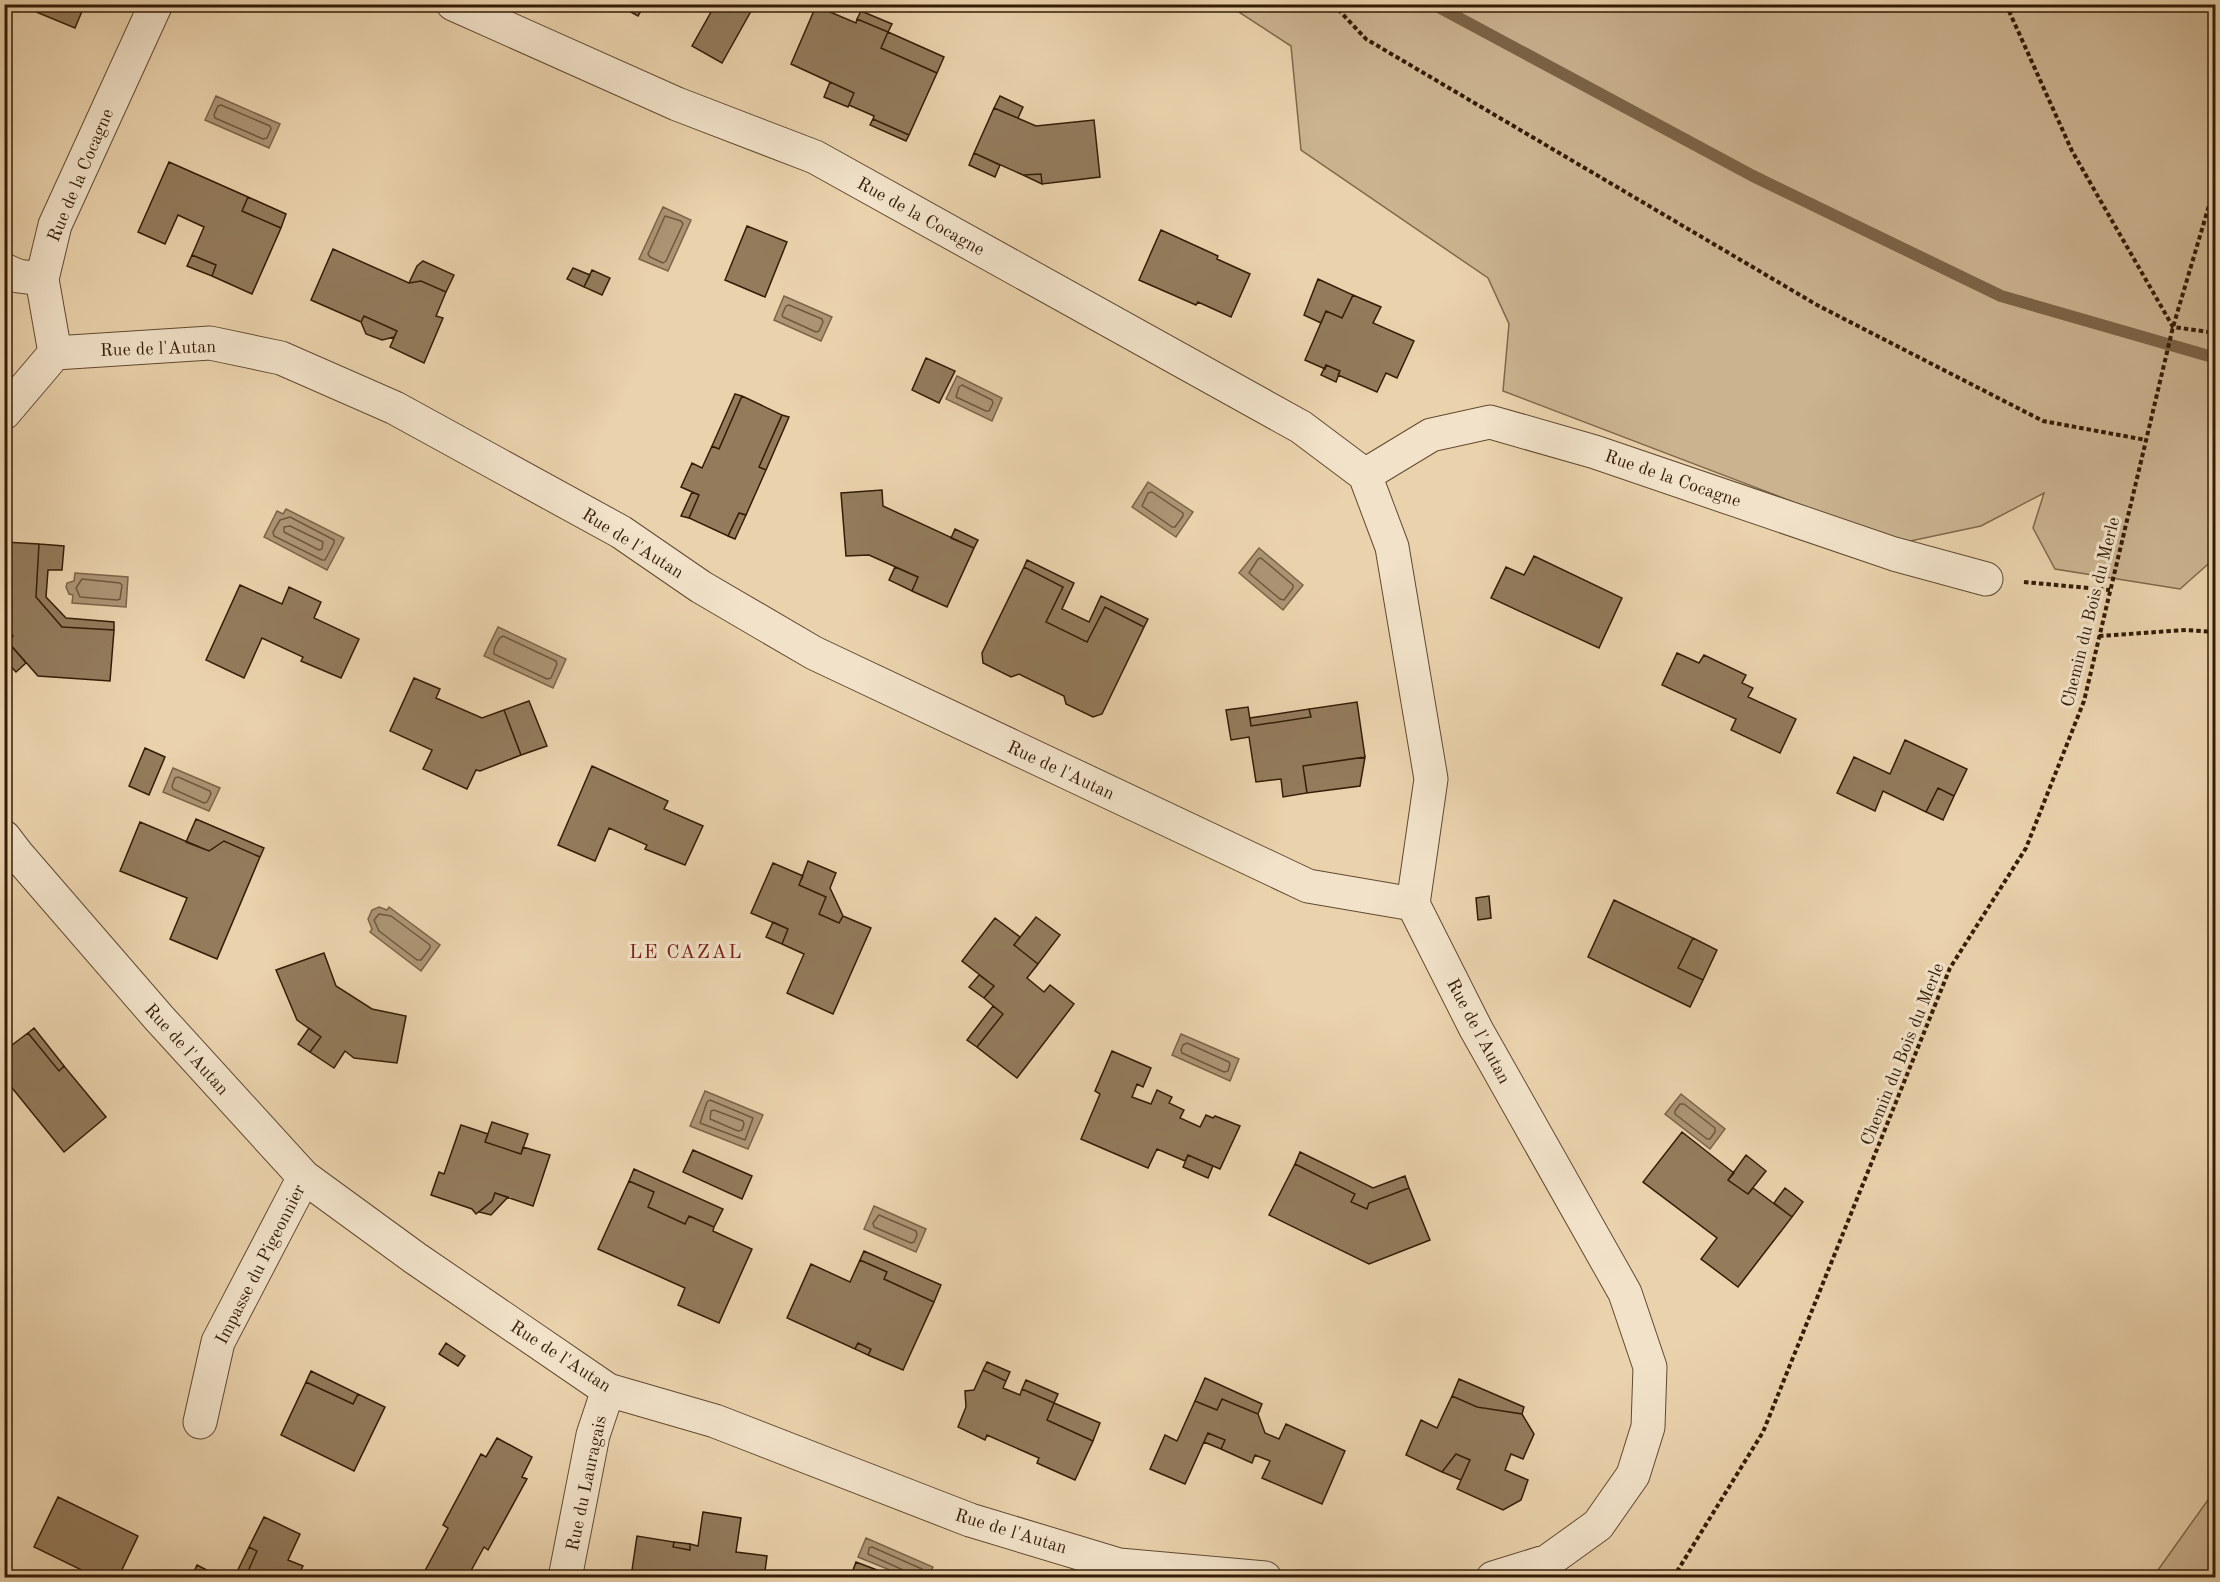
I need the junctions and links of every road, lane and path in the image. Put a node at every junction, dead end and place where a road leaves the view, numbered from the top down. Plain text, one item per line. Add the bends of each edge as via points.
1 (156, 4) edge
2 (453, 4) edge
3 (1333, 4) edge
4 (1992, 4) edge
5 (2012, 4) edge
6 (2010, 11) junction
7 (2216, 182) edge
8 (4, 270) edge
9 (42, 279) junction
10 (2173, 327) junction
11 (2216, 333) edge
12 (55, 353) junction
13 (4, 413) edge
14 (2146, 440) junction
15 (1365, 475) junction
16 (1986, 579) joint
17 (2110, 590) junction
18 (2216, 632) edge
19 (2099, 636) junction
20 (9, 852) edge
21 (1413, 904) junction
22 (304, 1177) junction
23 (608, 1390) junction
24 (200, 1422) dead end
25 (565, 1578) edge
26 (1265, 1578) edge
27 (1494, 1578) edge
28 (1673, 1578) edge

1 - 9 street, Rue de la Cocagne via 55,225
2 - 15 street, Rue de la Cocagne via 677,104 815,157 1301,428
3 - 14 path via 1366,39 1817,305 2043,421
4 - 6 path
5 - 6 path
6 - 10 path via 2072,151
7 - 10 path, Chemin du Bois du Merle
8 - 9 street
9 - 12 street, Rue de la Cocagne
10 - 11 path
10 - 14 path, Chemin du Bois du Merle
12 - 13 street
12 - 21 street, Rue de l'Autan via 210,343 281,358 395,408 621,532 701,587 814,653 1308,886
14 - 17 path, Chemin du Bois du Merle
15 - 16 street, Rue de la Cocagne via 1431,435 1490,422 1595,452 1894,554
15 - 21 street via 1392,547 1431,780
16 - 17 path
17 - 19 path, Chemin du Bois du Merle
18 - 19 path via 2186,630
19 - 28 path, Chemin du Bois du Merle via 2084,700 2026,848 1950,968 1763,1432
20 - 22 street, Rue de l'Autan
21 - 27 street, Rue de l'Autan via 1476,1029 1625,1293 1650,1367 1648,1427 1633,1475 1598,1525 1548,1561
22 - 23 street, Rue de l'Autan
22 - 24 street, Impasse du Pigeonnier via 218,1342
23 - 25 street, Rue du Lauragais via 593,1435
23 - 26 street, Rue de l'Autan via 715,1421 970,1520 1119,1565

